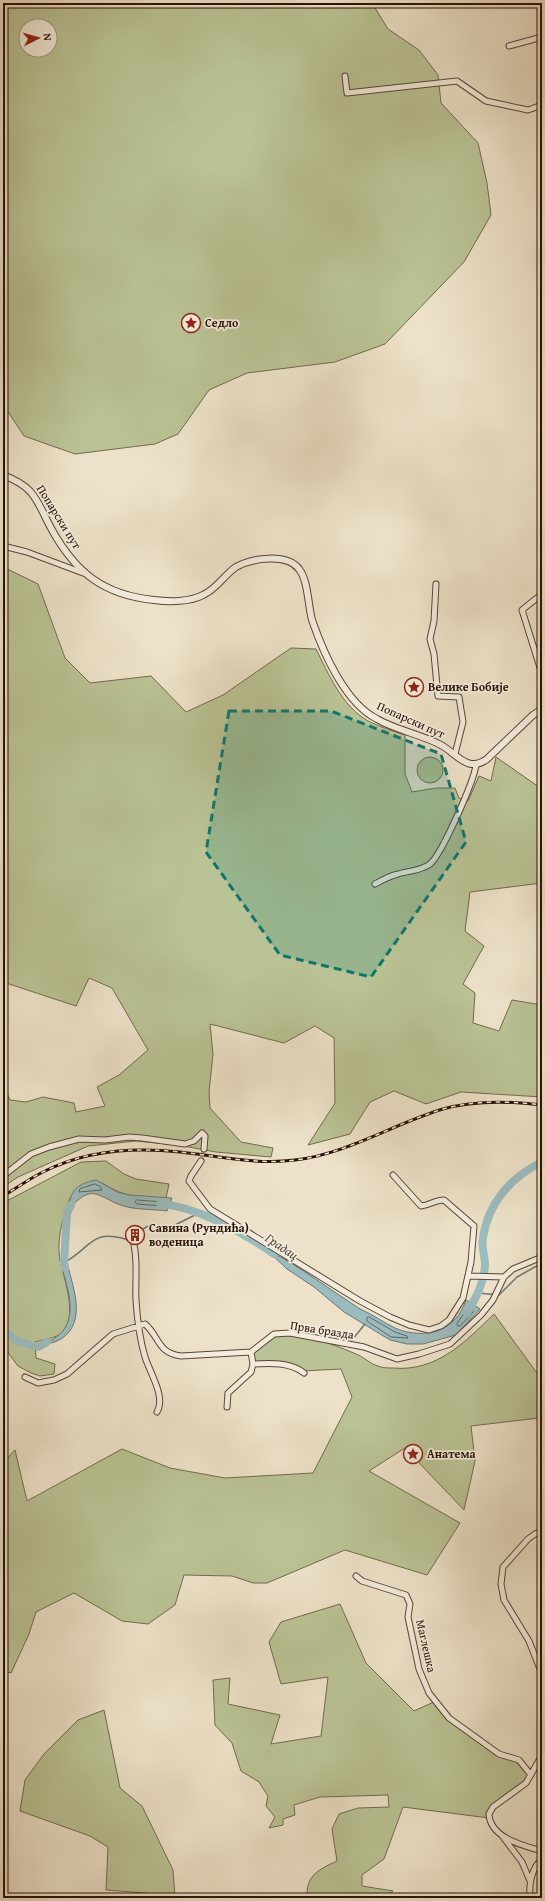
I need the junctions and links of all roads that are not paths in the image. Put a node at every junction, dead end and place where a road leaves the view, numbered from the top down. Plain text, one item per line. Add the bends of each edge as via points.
1 (542, 37) edge
2 (509, 46) dead end
3 (345, 76) dead end
4 (542, 105) edge
5 (3, 475) edge
6 (3, 546) edge
7 (83, 573) junction
8 (436, 584) dead end
9 (542, 594) edge
10 (542, 674) edge
11 (542, 709) edge
12 (455, 754) junction
13 (476, 765) junction
14 (375, 884) dead end
15 (204, 1149) tunnel mouth
16 (201, 1161) tunnel mouth
17 (393, 1175) dead end
18 (3, 1176) edge
19 (134, 1245) dead end
20 (542, 1257) edge
21 (471, 1276) junction
22 (504, 1277) junction
23 (140, 1325) junction
24 (251, 1352) junction
25 (253, 1364) junction
26 (304, 1373) dead end
27 (25, 1377) dead end
28 (227, 1407) dead end
29 (157, 1412) dead end
30 (542, 1531) edge
31 (356, 1576) dead end
32 (542, 1674) edge
33 (542, 1755) edge
34 (531, 1775) junction
35 (502, 1836) junction
36 (542, 1851) edge
37 (542, 1859) edge
38 (530, 1881) junction
39 (530, 1898) edge

1 - 2 street
3 - 4 street via 347,93 457,81 486,102 528,110
5 - 7 street, Попарски пут via 21,483 33,494 55,535
6 - 7 street
7 - 12 street, Попарски пут via 123,594 165,601 196,598 206,594 235,568 245,564 265,560 288,561 297,566 303,575 311,615 323,647 351,696 378,720 435,742
8 - 12 street via 434,621 430,639 438,696 459,697 463,722
9 - 10 street via 522,610
11 - 13 street via 492,755
12 - 13 street, Попарски пут
13 - 14 street via 466,795 429,865 396,874
15 - 18 street via 205,1136 202,1133 194,1141 185,1144 135,1137 78,1139 32,1154
16 - 21 street via 189,1181 210,1209 390,1317 429,1330 441,1326 455,1313
17 - 21 street via 421,1206 444,1200 474,1226
19 - 23 street via 137,1257 136,1301
20 - 22 street, Прва бразда via 513,1269
21 - 22 street
22 - 24 street, Прва бразда via 493,1300 481,1315 450,1344 397,1359 364,1347 290,1333 274,1334
23 - 24 street via 145,1324 163,1350 171,1355
23 - 27 street via 113,1334 61,1377 38,1383
23 - 29 street via 141,1342 159,1396 160,1407
24 - 25 street
25 - 26 street via 292,1366
25 - 28 street via 252,1372 228,1393
30 - 32 street via 528,1539 503,1567 501,1584 504,1600 529,1641
31 - 34 street, Маглешка via 362,1581 406,1595 410,1604 408,1617 418,1669 429,1693 449,1718 499,1754 519,1760
33 - 34 street
34 - 35 street via 526,1783 493,1807 489,1814 491,1823
35 - 36 street
35 - 38 street via 522,1862
37 - 38 street
38 - 39 street

